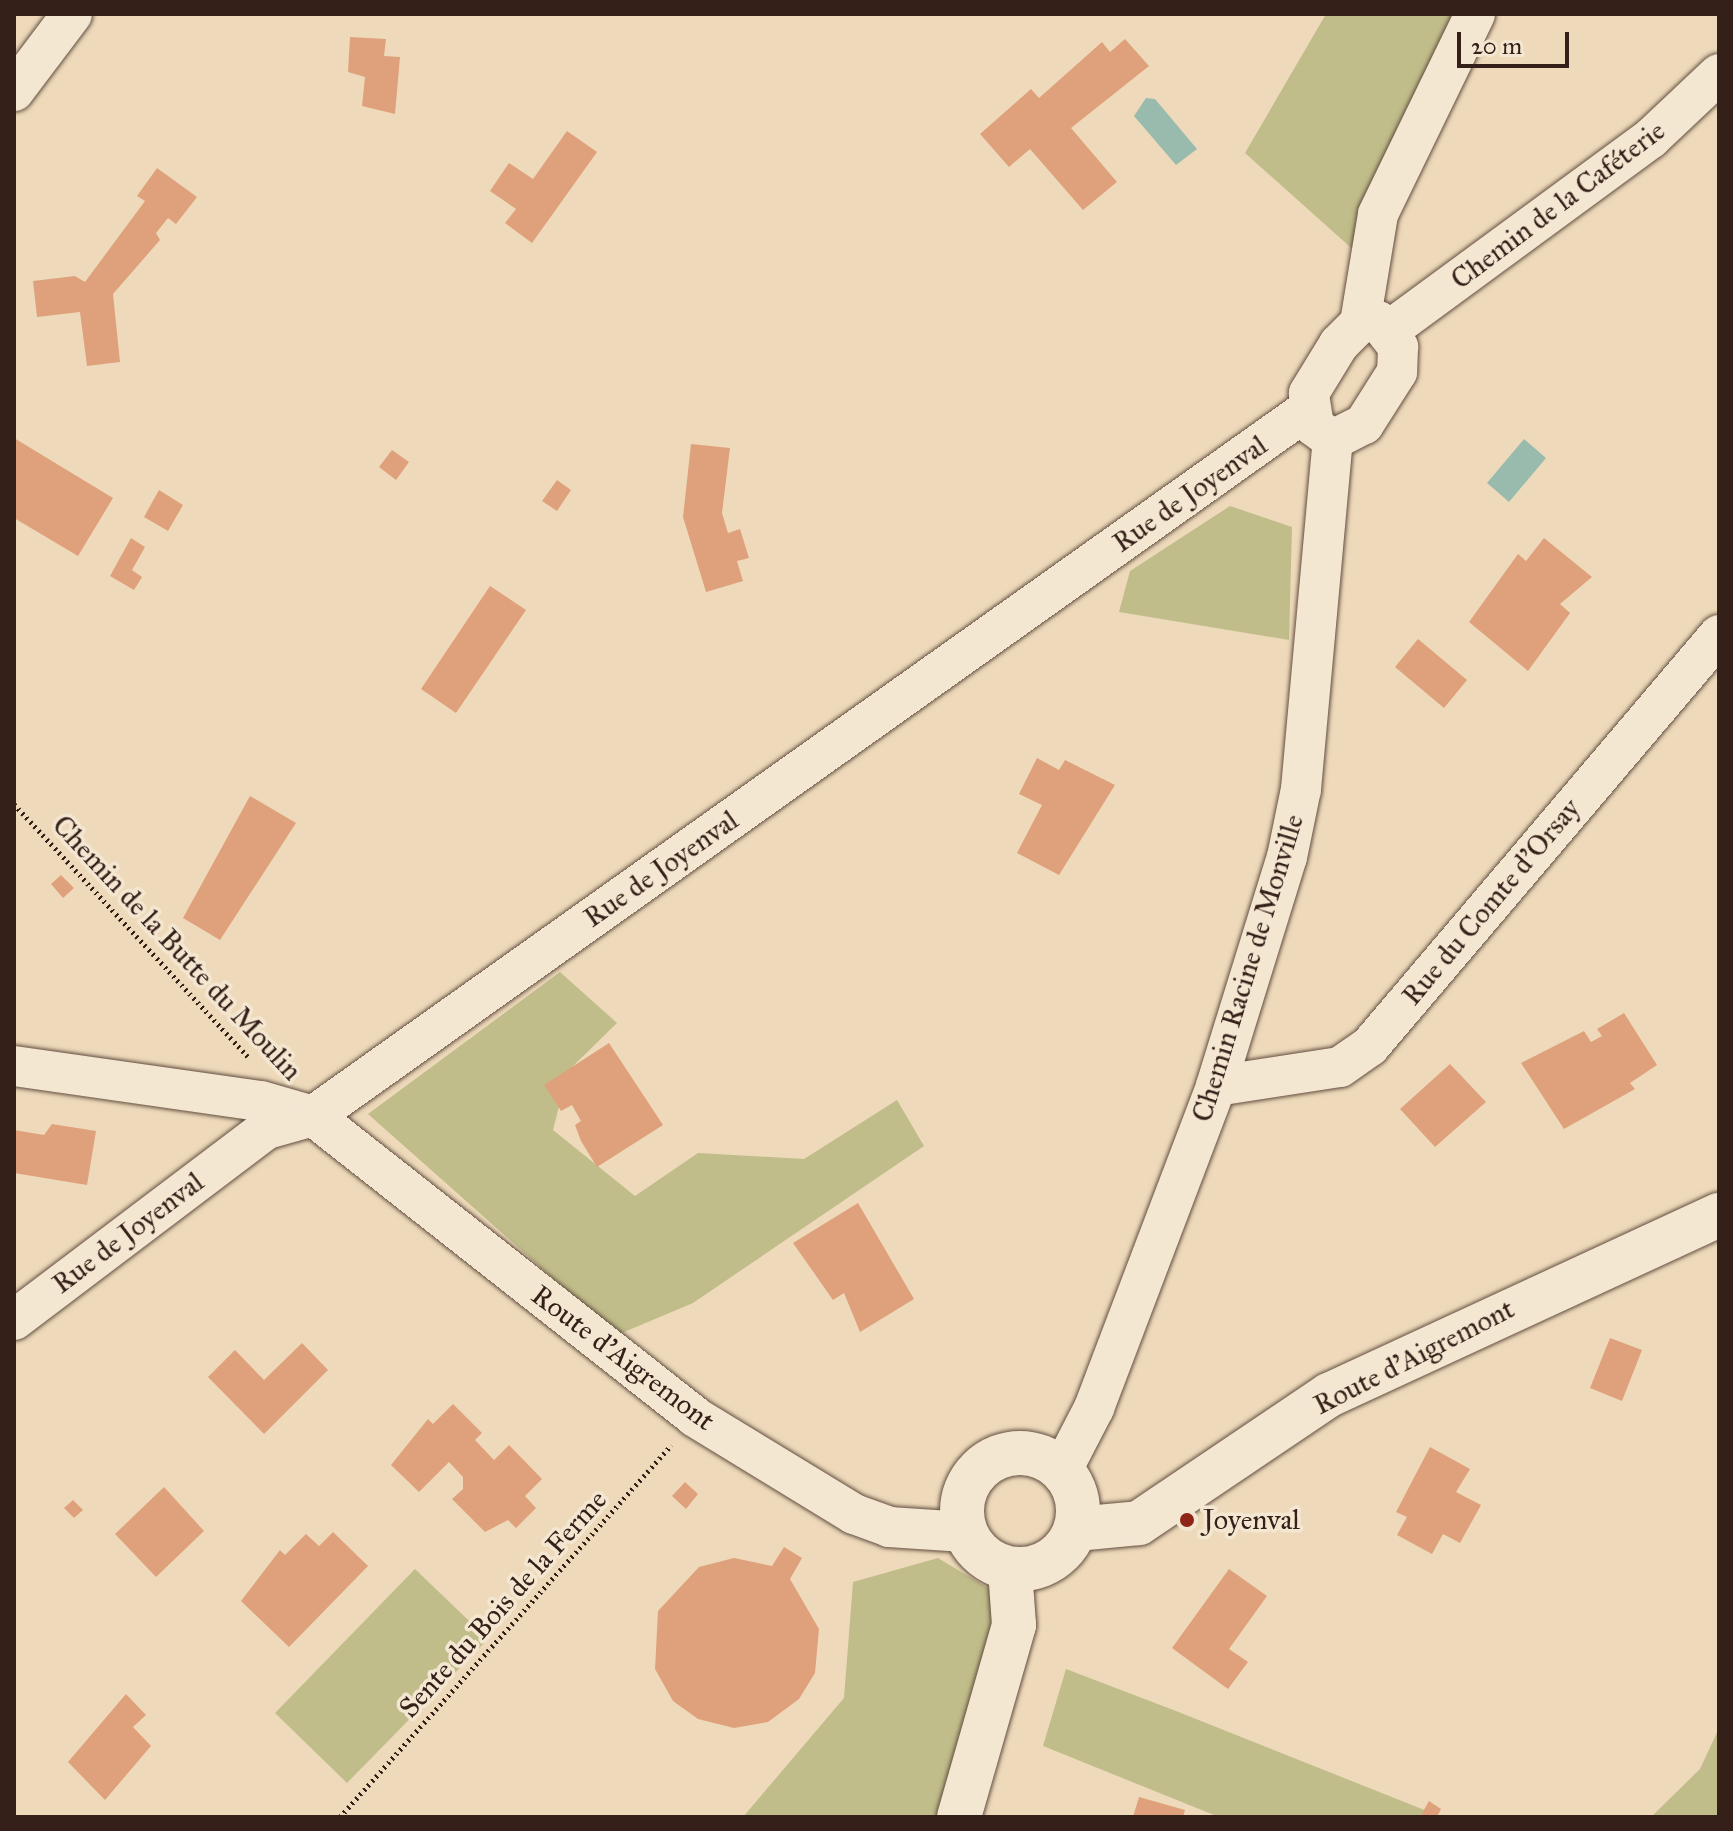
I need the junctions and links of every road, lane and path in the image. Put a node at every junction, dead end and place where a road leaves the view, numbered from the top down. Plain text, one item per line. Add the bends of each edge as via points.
1 (72, 14) edge
2 (1475, 14) edge
3 (1719, 74) edge
4 (14, 91) edge
5 (1375, 326) junction
6 (1307, 410) junction
7 (1333, 440) junction
8 (1719, 635) edge
9 (14, 804) edge
10 (14, 1066) edge
11 (261, 1072) dead end
12 (1216, 1086) junction
13 (313, 1116) junction
14 (1719, 1215) edge
15 (14, 1320) edge
16 (695, 1417) junction
17 (1062, 1470) junction
18 (1076, 1529) junction
19 (965, 1532) junction
20 (1010, 1569) junction
21 (340, 1817) edge
22 (959, 1817) edge

1 - 4 street
2 - 5 street via 1378,214
3 - 5 street, Chemin de la Caféterie via 1651,138
5 - 6 street, Chemin de la Caféterie via 1319,373
5 - 7 street via 1397,372 1364,424
6 - 7 street
6 - 13 street, Rue de Joyenval
7 - 12 street, Chemin Racine de Monville via 1301,789 1287,857
8 - 12 street, Rue du Comte d'Orsay via 1370,1046 1340,1067
9 - 11 path, Chemin de la Butte du Moulin
10 - 13 street via 261,1101
12 - 17 street, Chemin Racine de Monville via 1094,1408
13 - 15 street, Rue de Joyenval via 267,1129
13 - 16 street, Route d'Aigremont
14 - 18 street, Route d’Aigremont via 1329,1395 1139,1523
16 - 19 street, Route d'Aigremont via 854,1514 889,1527
16 - 21 path, Sente du Bois de la Ferme
17 - 18 street via 1074,1488
17 - 19 street via 1031,1453 981,1467 963,1497
18 - 20 street via 1062,1552 1038,1567
19 - 20 street via 991,1562
20 - 22 street via 1014,1625

